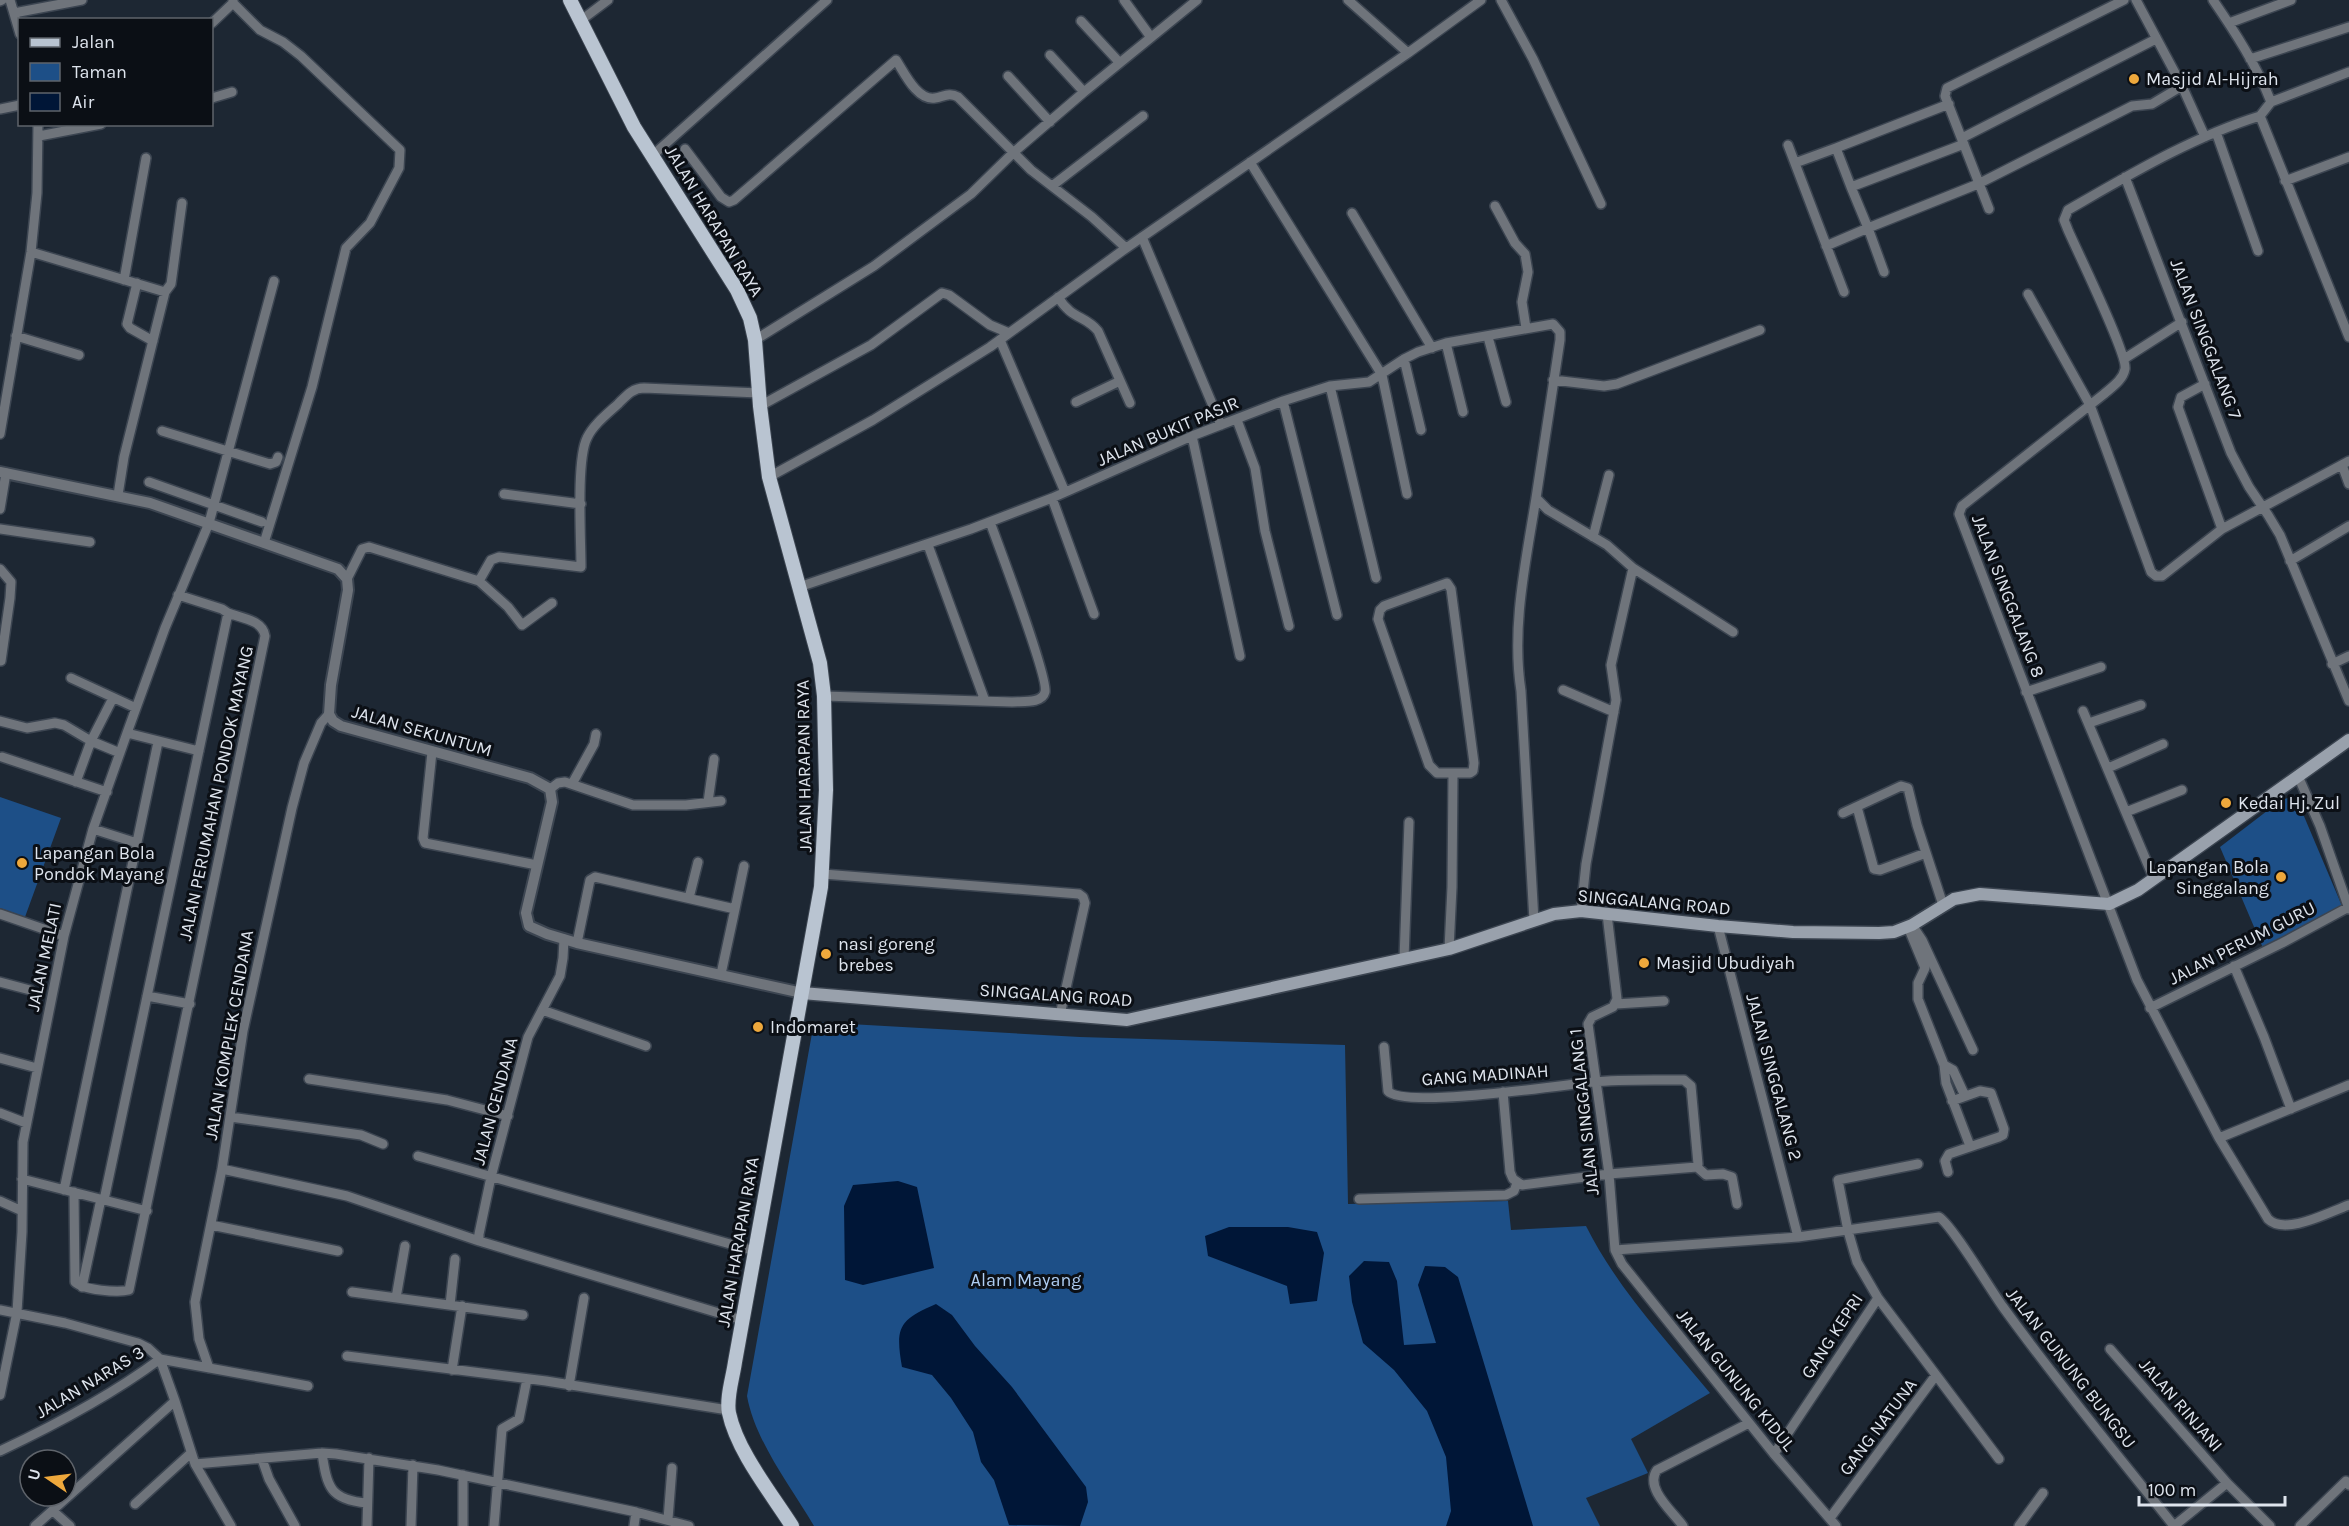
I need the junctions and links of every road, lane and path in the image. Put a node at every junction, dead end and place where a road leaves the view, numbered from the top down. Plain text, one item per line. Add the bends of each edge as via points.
1 (10, 0) edge
2 (82, 0) edge
3 (570, 0) edge
4 (608, 0) edge
5 (827, 0) edge
6 (1124, 0) edge
7 (1197, 0) edge
8 (1348, 0) edge
9 (1481, 0) edge
10 (1502, 0) edge
11 (2124, 0) edge
12 (2136, 0) edge
13 (2213, 0) edge
14 (2291, 0) edge
15 (233, 1) edge
16 (2272, 3) edge
17 (14, 13) junction
18 (580, 21) junction
19 (1082, 21) dead end
20 (213, 22) edge
21 (2229, 23) junction
22 (18, 27) edge
23 (2349, 27) edge
24 (1150, 36) junction
25 (2156, 39) junction
26 (1408, 53) junction
27 (1050, 56) dead end
28 (2250, 59) junction
29 (1119, 62) junction
30 (2349, 72) edge
31 (1008, 76) dead end
32 (2182, 86) junction
33 (232, 92) dead end
34 (1083, 92) junction
35 (213, 98) edge
36 (2271, 102) junction
37 (1948, 104) junction
38 (18, 105) edge
39 (0, 109) edge
40 (1143, 116) dead end
41 (2260, 116) junction
42 (1050, 122) junction
43 (38, 126) edge
44 (91, 126) edge
45 (2216, 132) junction
46 (39, 136) junction
47 (2205, 137) junction
48 (1963, 141) junction
49 (1788, 145) dead end
50 (1836, 148) junction
51 (685, 149) dead end
52 (1014, 152) junction
53 (653, 155) junction
54 (2349, 157) edge
55 (146, 158) dead end
56 (1250, 162) junction
57 (1795, 163) junction
58 (2125, 177) junction
59 (2285, 181) junction
60 (1978, 184) junction
61 (1052, 186) junction
62 (1851, 187) junction
63 (182, 203) dead end
64 (1601, 204) dead end
65 (1496, 206) dead end
66 (1989, 209) dead end
67 (1352, 213) dead end
68 (1868, 228) junction
69 (1142, 237) junction
70 (1826, 246) junction
71 (1126, 248) junction
72 (2258, 251) dead end
73 (31, 252) junction
74 (1884, 272) dead end
75 (124, 280) junction
76 (274, 281) dead end
77 (136, 284) junction
78 (165, 292) junction
79 (1844, 292) dead end
80 (2028, 294) dead end
81 (1058, 297) junction
82 (2182, 322) junction
83 (1526, 328) junction
84 (1760, 330) dead end
85 (2348, 331) edge
86 (1009, 333) junction
87 (16, 336) junction
88 (1488, 337) junction
89 (153, 340) junction
90 (755, 340) junction
91 (999, 340) junction
92 (1446, 343) junction
93 (1432, 348) junction
94 (79, 355) dead end
95 (1404, 359) junction
96 (2124, 359) junction
97 (1382, 375) junction
98 (1553, 380) junction
99 (1120, 381) junction
100 (2205, 384) junction
101 (1330, 386) junction
102 (759, 399) junction
103 (1283, 400) junction
104 (1076, 402) dead end
105 (1506, 402) dead end
106 (1130, 403) dead end
107 (2090, 405) junction
108 (1463, 412) dead end
109 (1237, 420) junction
110 (1221, 425) junction
111 (1421, 430) dead end
112 (162, 431) dead end
113 (0, 434) edge
114 (1192, 436) junction
115 (229, 450) junction
116 (278, 457) dead end
117 (2345, 463) edge
118 (3, 472) edge
119 (1609, 475) dead end
120 (769, 477) junction
121 (148, 482) dead end
122 (2349, 484) edge
123 (1065, 492) junction
124 (504, 494) dead end
125 (1407, 494) dead end
126 (118, 495) junction
127 (1052, 498) junction
128 (1536, 498) junction
129 (581, 504) junction
130 (214, 505) junction
131 (2264, 508) junction
132 (0, 509) edge
133 (262, 522) dead end
134 (990, 522) junction
135 (209, 523) junction
136 (2349, 526) edge
137 (0, 529) edge
138 (2222, 529) junction
139 (1593, 537) junction
140 (90, 542) dead end
141 (264, 543) junction
142 (928, 545) junction
143 (2290, 561) junction
144 (1633, 568) junction
145 (0, 569) edge
146 (1376, 578) dead end
147 (347, 579) junction
148 (479, 581) junction
149 (799, 587) junction
150 (178, 595) junction
151 (552, 603) dead end
152 (228, 613) junction
153 (1094, 614) dead end
154 (1337, 615) dead end
155 (1289, 626) dead end
156 (1733, 632) dead end
157 (1240, 656) dead end
158 (2349, 656) edge
159 (1, 661) edge
160 (2332, 664) junction
161 (2101, 667) dead end
162 (71, 678) dead end
163 (1563, 690) dead end
164 (2026, 692) junction
165 (824, 696) junction
166 (113, 698) junction
167 (985, 700) junction
168 (2349, 701) edge
169 (2141, 705) dead end
170 (136, 708) junction
171 (2083, 711) dead end
172 (1614, 712) junction
173 (329, 714) junction
174 (0, 721) edge
175 (2089, 723) junction
176 (127, 733) junction
177 (596, 734) dead end
178 (91, 741) junction
179 (2349, 741) edge
180 (158, 742) junction
181 (2163, 744) dead end
182 (199, 751) junction
183 (432, 752) junction
184 (120, 753) junction
185 (2, 757) dead end
186 (714, 759) dead end
187 (2108, 768) junction
188 (1453, 774) junction
189 (2298, 776) junction
190 (76, 782) junction
191 (572, 784) junction
192 (550, 789) junction
193 (2182, 790) dead end
194 (106, 792) junction
195 (722, 801) dead end
196 (708, 802) junction
197 (1857, 807) junction
198 (2126, 812) junction
199 (1844, 813) dead end
200 (1408, 822) dead end
201 (93, 829) junction
202 (137, 843) junction
203 (1926, 853) junction
204 (698, 862) dead end
205 (537, 865) junction
206 (744, 866) dead end
207 (823, 874) junction
208 (2154, 879) junction
209 (689, 898) junction
210 (1943, 904) junction
211 (2109, 904) junction
212 (2349, 908) edge
213 (735, 909) junction
214 (1581, 911) junction
215 (0, 914) edge
216 (1607, 914) junction
217 (1534, 921) junction
218 (1718, 926) junction
219 (1910, 926) junction
220 (64, 936) junction
221 (564, 939) junction
222 (577, 943) junction
223 (1449, 949) junction
224 (1404, 959) junction
225 (2235, 966) junction
226 (721, 975) junction
227 (0, 982) edge
228 (30, 990) dead end
229 (802, 993) junction
230 (147, 996) junction
231 (1664, 1001) dead end
232 (189, 1004) junction
233 (1616, 1004) junction
234 (2150, 1008) junction
235 (542, 1010) junction
236 (1060, 1015) junction
237 (646, 1046) dead end
238 (1384, 1047) dead end
239 (1973, 1050) dead end
240 (0, 1058) edge
241 (1944, 1065) junction
242 (37, 1068) junction
243 (309, 1079) dead end
244 (1595, 1082) junction
245 (2349, 1085) edge
246 (1503, 1092) junction
247 (1965, 1096) junction
248 (1952, 1101) junction
249 (2291, 1109) junction
250 (0, 1113) edge
251 (508, 1116) junction
252 (230, 1117) junction
253 (26, 1123) junction
254 (2219, 1138) junction
255 (384, 1144) dead end
256 (1970, 1146) junction
257 (418, 1156) dead end
258 (1918, 1164) dead end
259 (1696, 1167) junction
260 (222, 1169) junction
261 (1948, 1172) dead end
262 (1609, 1174) junction
263 (491, 1177) junction
264 (22, 1179) junction
265 (1517, 1183) junction
266 (69, 1191) junction
267 (1359, 1199) dead end
268 (102, 1200) junction
269 (0, 1201) edge
270 (1737, 1204) dead end
271 (2349, 1205) edge
272 (22, 1211) junction
273 (147, 1211) junction
274 (211, 1225) junction
275 (1848, 1231) junction
276 (1798, 1237) junction
277 (479, 1241) junction
278 (405, 1245) dead end
279 (1615, 1250) junction
280 (338, 1251) dead end
281 (755, 1251) junction
282 (454, 1259) dead end
283 (82, 1287) junction
284 (352, 1292) dead end
285 (396, 1298) junction
286 (584, 1298) dead end
287 (1878, 1298) junction
288 (450, 1305) junction
289 (462, 1306) junction
290 (0, 1310) edge
291 (17, 1312) junction
292 (523, 1315) dead end
293 (742, 1320) junction
294 (2110, 1349) dead end
295 (346, 1356) dead end
296 (160, 1359) junction
297 (208, 1368) junction
298 (452, 1370) junction
299 (1936, 1375) junction
300 (527, 1379) junction
301 (308, 1386) dead end
302 (569, 1386) junction
303 (0, 1395) edge
304 (176, 1401) junction
305 (728, 1410) junction
306 (1749, 1423) junction
307 (0, 1451) edge
308 (191, 1453) junction
309 (322, 1453) junction
310 (1773, 1454) junction
311 (369, 1458) junction
312 (261, 1459) junction
313 (1999, 1459) dead end
314 (195, 1464) junction
315 (413, 1465) junction
316 (672, 1468) dead end
317 (463, 1475) junction
318 (498, 1483) junction
319 (2227, 1483) junction
320 (2349, 1485) edge
321 (2043, 1494) dead end
322 (367, 1503) junction
323 (135, 1504) dead end
324 (53, 1511) junction
325 (636, 1512) junction
326 (668, 1520) junction
327 (1833, 1522) edge
328 (35, 1526) edge
329 (70, 1526) edge
330 (231, 1526) edge
331 (295, 1526) edge
332 (367, 1526) edge
333 (411, 1526) edge
334 (463, 1526) edge
335 (494, 1526) edge
336 (634, 1526) edge
337 (689, 1526) edge
338 (792, 1526) edge
339 (1683, 1526) edge
340 (2019, 1526) edge
341 (2174, 1526) edge
342 (2270, 1526) edge
343 (2300, 1526) edge

1 - 17 street
2 - 17 street
3 - 18 main road, JALAN HARAPAN RAYA
4 - 18 street
5 - 53 street
6 - 24 street
7 - 24 street
8 - 26 street
9 - 26 street
10 - 64 street
11 - 37 street via 1947,88
12 - 25 street
13 - 21 street
14 - 16 street
15 - 20 street
15 - 141 street via 260,30 301,56 400,150 399,168 370,223 346,248 312,387
16 - 21 street
17 - 22 street
18 - 53 main road, JALAN HARAPAN RAYA via 634,127
19 - 29 street
21 - 28 street
23 - 28 street
24 - 29 street
25 - 32 street
25 - 48 street
26 - 56 street
27 - 34 street
28 - 36 street
29 - 34 street
30 - 36 street
31 - 42 street
32 - 47 street
32 - 60 street via 2152,104 2132,106
33 - 35 street
34 - 42 street
36 - 41 street
37 - 48 street
37 - 50 street
38 - 39 street
40 - 61 street
41 - 45 street
41 - 59 street
42 - 52 street
43 - 46 street
44 - 46 street
45 - 47 street
45 - 72 street
46 - 73 street
47 - 58 street
48 - 60 street
48 - 62 street
49 - 57 street
50 - 57 street
50 - 62 street
51 - 52 street via 721,197 734,200 896,60 920,95 929,99 947,94 958,97
52 - 61 street
52 - 90 street via 971,195 891,253
53 - 90 main road, JALAN HARAPAN RAYA via 737,290
54 - 59 street
55 - 75 street
56 - 69 street
56 - 97 street
57 - 70 street
58 - 82 street, JALAN SINGGALANG 7
58 - 96 street via 2067,210 2064,220
59 - 85 street
60 - 66 street
60 - 68 street
61 - 71 street
62 - 68 street
63 - 78 street via 171,284
65 - 83 street via 1525,254 1528,272 1521,302
67 - 93 street
68 - 70 street
68 - 74 street
69 - 71 street
69 - 110 street
70 - 79 street
71 - 81 street
73 - 75 street
73 - 87 street
75 - 77 street
76 - 115 street, JALAN MELATI
77 - 78 street
77 - 89 street via 127,324
78 - 89 street
80 - 107 street
81 - 86 street
81 - 99 street via 1067,311 1095,326
82 - 96 street
82 - 100 street, JALAN SINGGALANG 7
83 - 88 street, JALAN BUKIT PASIR
83 - 98 street, JALAN BUKIT PASIR via 1552,324 1560,332
84 - 98 street via 1617,384
86 - 91 street
86 - 102 street via 942,293 871,345
87 - 94 street
87 - 113 street
88 - 92 street, JALAN BUKIT PASIR
88 - 105 street
89 - 126 street
90 - 102 main road, JALAN HARAPAN RAYA
91 - 120 street via 873,420
91 - 123 street
92 - 93 street, JALAN BUKIT PASIR
92 - 108 street
93 - 95 street, JALAN BUKIT PASIR
95 - 97 street, JALAN BUKIT PASIR
95 - 111 street
96 - 107 street, JALAN SINGGALANG 8 via 2126,366 2121,378
97 - 101 street, JALAN BUKIT PASIR via 1369,382
97 - 125 street
98 - 128 street
99 - 104 street
99 - 106 street
100 - 131 street, JALAN SINGGALANG 7 via 2231,453
100 - 138 street via 2181,397 2178,407
101 - 103 street, JALAN BUKIT PASIR
101 - 146 street
102 - 120 main road, JALAN HARAPAN RAYA
102 - 129 street via 633,390 587,438
103 - 109 street, JALAN BUKIT PASIR
103 - 154 street
107 - 138 street via 2153,574 2162,576
107 - 164 street, JALAN SINGGALANG 8 via 1962,506 1959,514
109 - 110 street, JALAN BUKIT PASIR
109 - 155 street via 1255,468 1265,531
110 - 114 street, JALAN BUKIT PASIR
112 - 115 street
114 - 123 street, JALAN BUKIT PASIR
114 - 157 street
115 - 116 street via 270,464
115 - 130 street, JALAN MELATI
117 - 122 street
117 - 131 street
118 - 126 street
118 - 132 street
119 - 139 street
120 - 149 main road, JALAN HARAPAN RAYA
121 - 130 street
123 - 127 street, JALAN BUKIT PASIR
124 - 129 street
126 - 135 street
127 - 134 street, JALAN BUKIT PASIR
127 - 153 street
128 - 139 street via 1548,510
128 - 217 street via 1516,662
129 - 148 street via 581,567 499,557 490,560
130 - 133 street
130 - 135 street, JALAN MELATI
131 - 138 street
131 - 143 street, JALAN SINGGALANG 7
134 - 142 street, JALAN BUKIT PASIR
134 - 167 street via 1046,691 1039,699
135 - 141 street
135 - 150 street, JALAN MELATI
136 - 143 street
137 - 140 street
139 - 144 street
141 - 147 street via 338,569
142 - 149 street, JALAN BUKIT PASIR
142 - 167 street
143 - 160 street, JALAN SINGGALANG 7
144 - 156 street
144 - 172 street via 1611,665
145 - 159 street via 11,582
147 - 148 street via 362,549 369,547
147 - 173 street, JALAN SEKUNTUM
148 - 151 street via 522,624
149 - 165 main road, JALAN HARAPAN RAYA via 820,663
150 - 152 street, JALAN PERUMAHAN PONDOK MAYANG
150 - 170 street, JALAN MELATI
152 - 182 street, JALAN PERUMAHAN PONDOK MAYANG
152 - 232 street, JALAN PERUMAHAN PONDOK MAYANG via 260,624 265,636
158 - 160 street
160 - 168 street, JALAN SINGGALANG 7
161 - 164 street
162 - 166 street
163 - 172 street
164 - 211 street, JALAN SINGGALANG 8
165 - 167 street
165 - 207 main road, JALAN HARAPAN RAYA
166 - 170 street
166 - 178 street
169 - 175 street
170 - 176 street, JALAN MELATI
171 - 175 street
172 - 214 street
173 - 183 street, JALAN SEKUNTUM via 341,726
173 - 252 street, JALAN KOMPLEK CENDANA via 308,753 291,808 243,1031
174 - 178 street via 27,728 55,723
175 - 187 street
176 - 180 street, JALAN PERUMAHAN PONDOK MAYANG
176 - 184 street, JALAN MELATI
177 - 191 street
178 - 184 street
178 - 190 street
179 - 189 main road, SINGGALANG ROAD
180 - 182 street, JALAN PERUMAHAN PONDOK MAYANG
180 - 202 street
181 - 187 street
182 - 230 street, JALAN PERUMAHAN PONDOK MAYANG
183 - 192 street, JALAN SEKUNTUM via 530,778
183 - 205 street via 425,843
184 - 194 street, JALAN MELATI
185 - 190 street
186 - 196 street
187 - 198 street
188 - 188 street via 1470,773 1474,763 1451,589 1447,584 1384,606 1378,614 1429,765 1437,773
188 - 223 street
189 - 208 main road, SINGGALANG ROAD
189 - 212 street
190 - 194 street
191 - 192 street via 558,783
191 - 196 street via 633,805
192 - 205 street via 552,802
193 - 198 street
194 - 201 street, JALAN MELATI
195 - 196 street
197 - 199 street
197 - 203 street via 1874,869
197 - 203 street via 1901,786 1908,788
198 - 208 street
200 - 224 street
201 - 202 street
201 - 220 street, JALAN MELATI
202 - 266 street
203 - 210 street
204 - 209 street
205 - 221 street via 527,923 532,929
206 - 213 street
207 - 229 main road, JALAN HARAPAN RAYA
207 - 236 street via 1079,894 1085,903
208 - 211 main road, SINGGALANG ROAD via 2128,897
209 - 213 street
209 - 222 street via 593,877
210 - 211 main road, SINGGALANG ROAD via 1980,894
210 - 219 main road, SINGGALANG ROAD
211 - 234 street, JALAN SINGGALANG 8
212 - 225 street, JALAN PERUM GURU
213 - 226 street
214 - 216 main road, SINGGALANG ROAD
214 - 217 main road, SINGGALANG ROAD
215 - 220 street
216 - 218 main road, SINGGALANG ROAD
216 - 233 street
217 - 223 main road, SINGGALANG ROAD
218 - 219 main road, SINGGALANG ROAD via 1880,933
218 - 276 street, JALAN SINGGALANG 2
219 - 239 street via 1922,940
219 - 241 street via 1925,968 1918,983 1918,999
220 - 242 street, JALAN MELATI
221 - 222 street
221 - 235 street, JALAN CENDANA via 560,976
222 - 226 street
223 - 224 main road, SINGGALANG ROAD
224 - 236 main road, SINGGALANG ROAD via 1136,1019
225 - 234 street, JALAN PERUM GURU
225 - 249 street
226 - 229 street
227 - 228 street
229 - 236 main road, SINGGALANG ROAD
229 - 281 main road, JALAN HARAPAN RAYA
230 - 232 street
230 - 268 street, JALAN PERUMAHAN PONDOK MAYANG
231 - 233 street
232 - 273 street, JALAN PERUMAHAN PONDOK MAYANG
233 - 244 street, JALAN SINGGALANG 1 via 1589,1020
234 - 254 street, JALAN SINGGALANG 8
235 - 237 street
235 - 251 street, JALAN CENDANA via 528,1037
238 - 246 street, GANG MADINAH via 1388,1091 1392,1095 1439,1098
240 - 242 street
241 - 247 street via 1953,1070
241 - 248 street
242 - 253 street, JALAN MELATI
243 - 251 street via 447,1100
244 - 246 street, GANG MADINAH
244 - 259 street, GANG MADINAH via 1689,1083
244 - 262 street, JALAN SINGGALANG 1
245 - 249 street
246 - 265 street via 1510,1172
247 - 248 street
247 - 256 street via 1980,1091 1991,1093 2004,1129 1999,1137
248 - 256 street
249 - 254 street
250 - 253 street
251 - 263 street, JALAN CENDANA
252 - 255 street via 361,1136
252 - 260 street, JALAN KOMPLEK CENDANA
253 - 264 street, JALAN MELATI
254 - 271 street, JALAN SINGGALANG 8 via 2273,1224 2300,1223
256 - 261 street via 1947,1157
257 - 263 street
258 - 275 street, GANG KEPRI via 1838,1180
259 - 262 street
259 - 270 street via 1706,1175 1732,1177
260 - 274 street, JALAN KOMPLEK CENDANA
260 - 277 street via 347,1196
262 - 265 street
262 - 279 street, JALAN SINGGALANG 1
263 - 277 street, JALAN CENDANA
263 - 281 street
264 - 266 street
264 - 272 street, JALAN MELATI
265 - 267 street via 1514,1191 1506,1195
266 - 268 street
266 - 283 street via 74,1276
268 - 273 street
268 - 283 street, JALAN PERUMAHAN PONDOK MAYANG
269 - 272 street
272 - 291 street, JALAN MELATI
273 - 283 street, JALAN PERUMAHAN PONDOK MAYANG via 131,1287 126,1291
274 - 280 street
274 - 297 street, JALAN KOMPLEK CENDANA via 195,1302 199,1339
275 - 276 street
275 - 287 street, GANG KEPRI via 1857,1263
275 - 341 street, JALAN GUNUNG BUNGSU via 1936,1216 1943,1220 2055,1379
276 - 279 street
277 - 293 street
278 - 285 street
279 - 306 street, JALAN GUNUNG KIDUL via 1622,1264
281 - 293 main road, JALAN HARAPAN RAYA
282 - 288 street
284 - 285 street
285 - 288 street
286 - 302 street
287 - 299 street, GANG NATUNA
287 - 310 street, GANG KEPRI
288 - 289 street
289 - 292 street
289 - 298 street
290 - 291 street
291 - 296 street via 138,1343
291 - 303 street, JALAN MELATI
293 - 305 main road, JALAN HARAPAN RAYA
294 - 319 street, JALAN RINJANI
295 - 298 street
296 - 297 street, JALAN NARAS 3
296 - 304 street
296 - 307 street, JALAN NARAS 3 via 115,1390
297 - 301 street, JALAN NARAS 3
298 - 300 street
299 - 313 street
299 - 327 street, GANG NATUNA
300 - 302 street
300 - 318 street via 519,1419 502,1429
302 - 305 street
304 - 308 street
304 - 324 street
305 - 338 main road, JALAN HARAPAN RAYA via 748,1456
306 - 310 street, JALAN GUNUNG KIDUL
306 - 339 street via 1653,1475 1653,1487
308 - 314 street
308 - 323 street
309 - 311 street
309 - 312 street
309 - 322 street via 327,1482 333,1491 350,1501
310 - 327 street, JALAN GUNUNG KIDUL
311 - 315 street
311 - 322 street
312 - 314 street
312 - 331 street
314 - 330 street
315 - 317 street
315 - 333 street
316 - 326 street
317 - 318 street
317 - 334 street
318 - 325 street
318 - 335 street
319 - 341 street
319 - 342 street, JALAN RINJANI
320 - 343 street via 2346,1481
321 - 340 street
322 - 332 street
324 - 328 street
324 - 329 street
325 - 326 street
325 - 336 street
326 - 337 street

